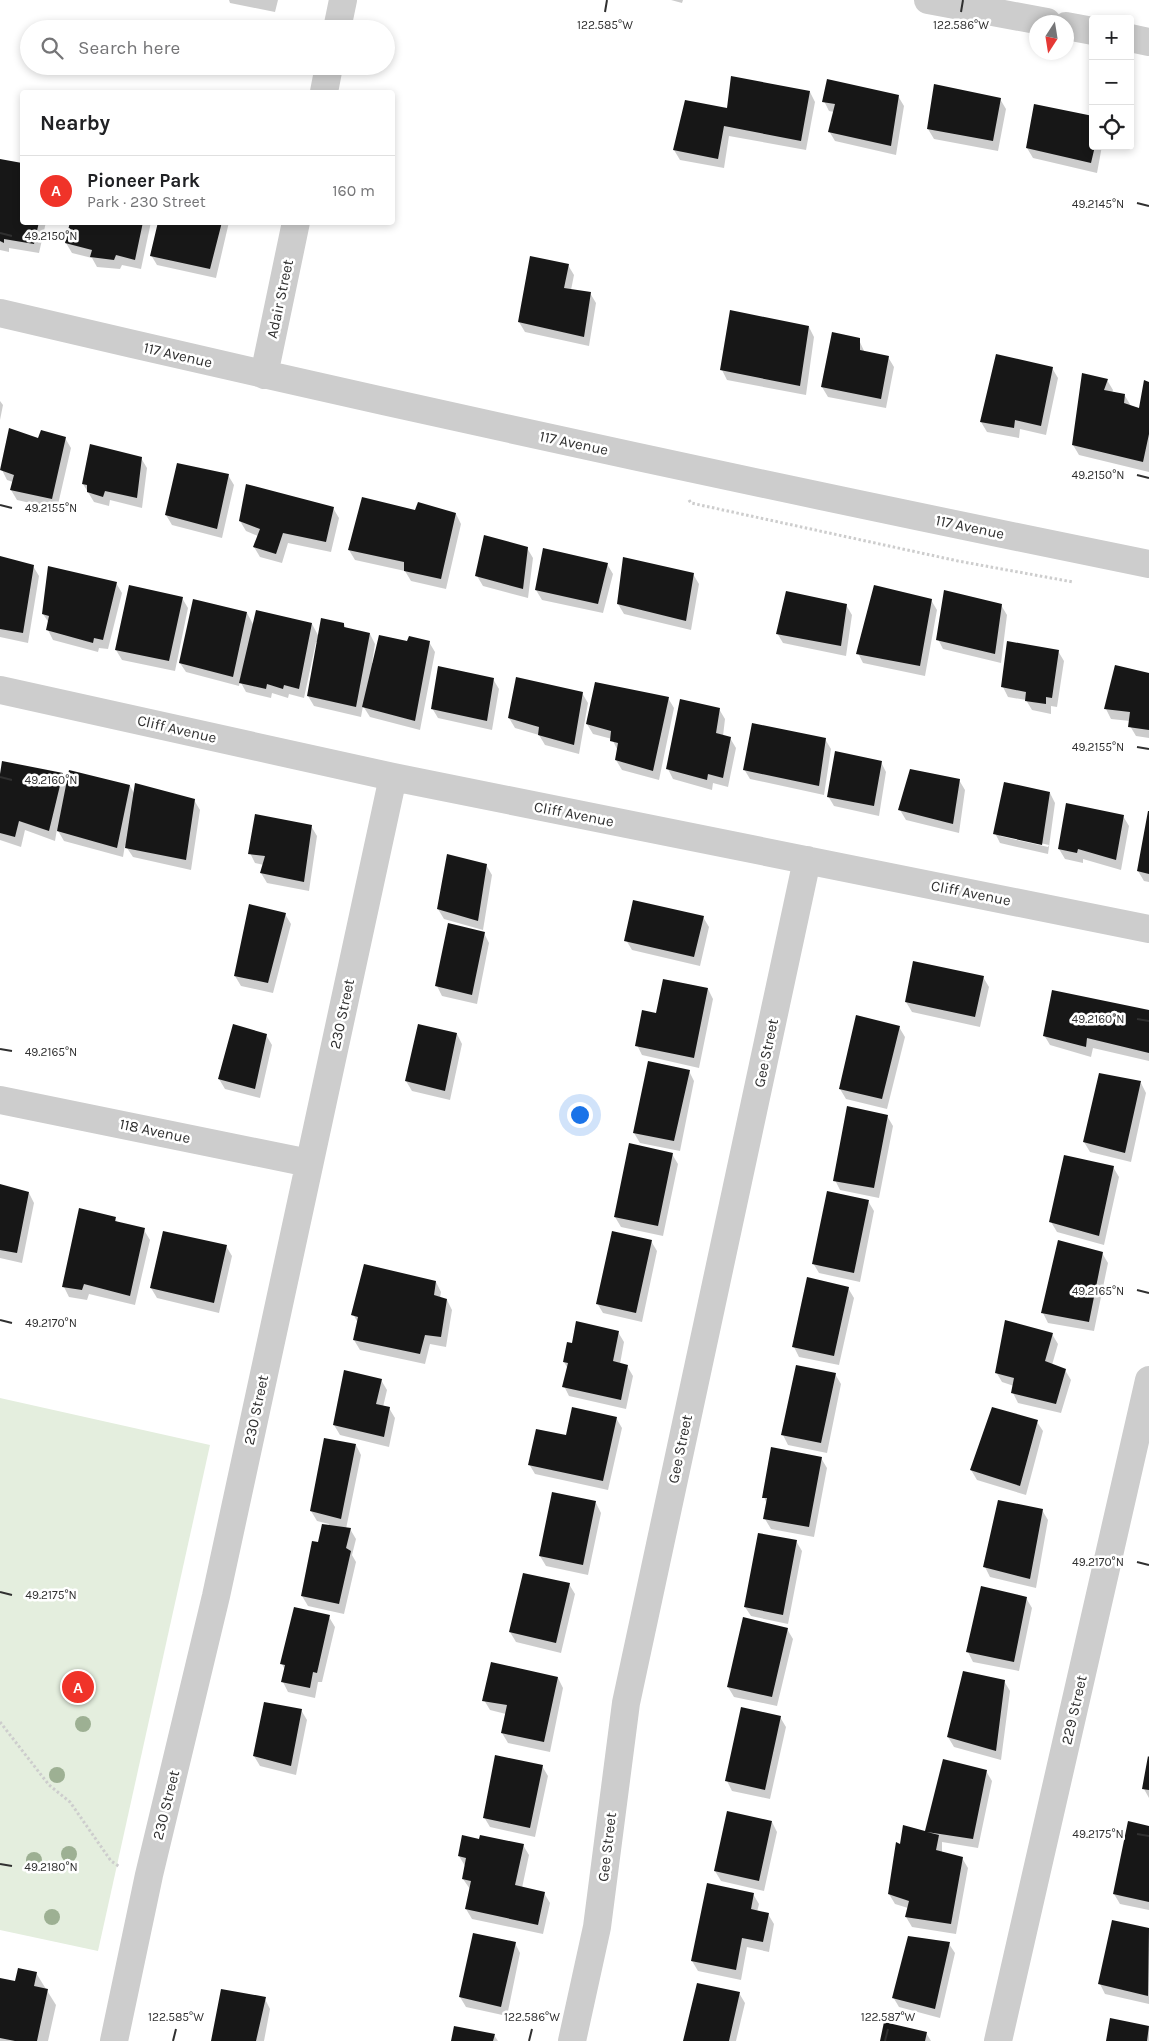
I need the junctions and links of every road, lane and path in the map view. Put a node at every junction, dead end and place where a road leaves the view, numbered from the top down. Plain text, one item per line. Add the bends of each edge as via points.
1 (344, 0) edge
2 (928, 0) edge
3 (1029, 19) edge
4 (339, 20) edge
5 (1074, 27) edge
6 (1089, 30) edge
7 (1134, 39) edge
8 (1149, 42) edge
9 (327, 75) edge
10 (324, 90) edge
11 (295, 225) edge
12 (0, 313) edge
13 (264, 375) junction
14 (1149, 564) edge
15 (0, 690) edge
16 (393, 777) junction
17 (807, 860) junction
18 (1149, 929) edge
19 (0, 1100) edge
20 (309, 1163) junction
21 (1149, 1380) edge
22 (0, 1722) edge
23 (122, 1868) dead end
24 (114, 2041) edge
25 (572, 2041) edge
26 (998, 2041) edge

1 - 4 street
2 - 3 street
5 - 6 street
7 - 8 street
9 - 10 street
11 - 13 street, Adair Street
12 - 13 street, 117 Avenue
13 - 14 street, 117 Avenue via 840,501
15 - 16 street, Cliff Avenue
16 - 17 street, Cliff Avenue
16 - 20 street, 230 Street
17 - 18 street, Cliff Avenue
17 - 25 street, Gee Street via 626,1703 597,1927
19 - 20 street, 118 Avenue
20 - 24 street, 230 Street via 216,1596 149,1875
21 - 26 street, 229 Street
22 - 23 path via 49,1785 70,1802 111,1861

